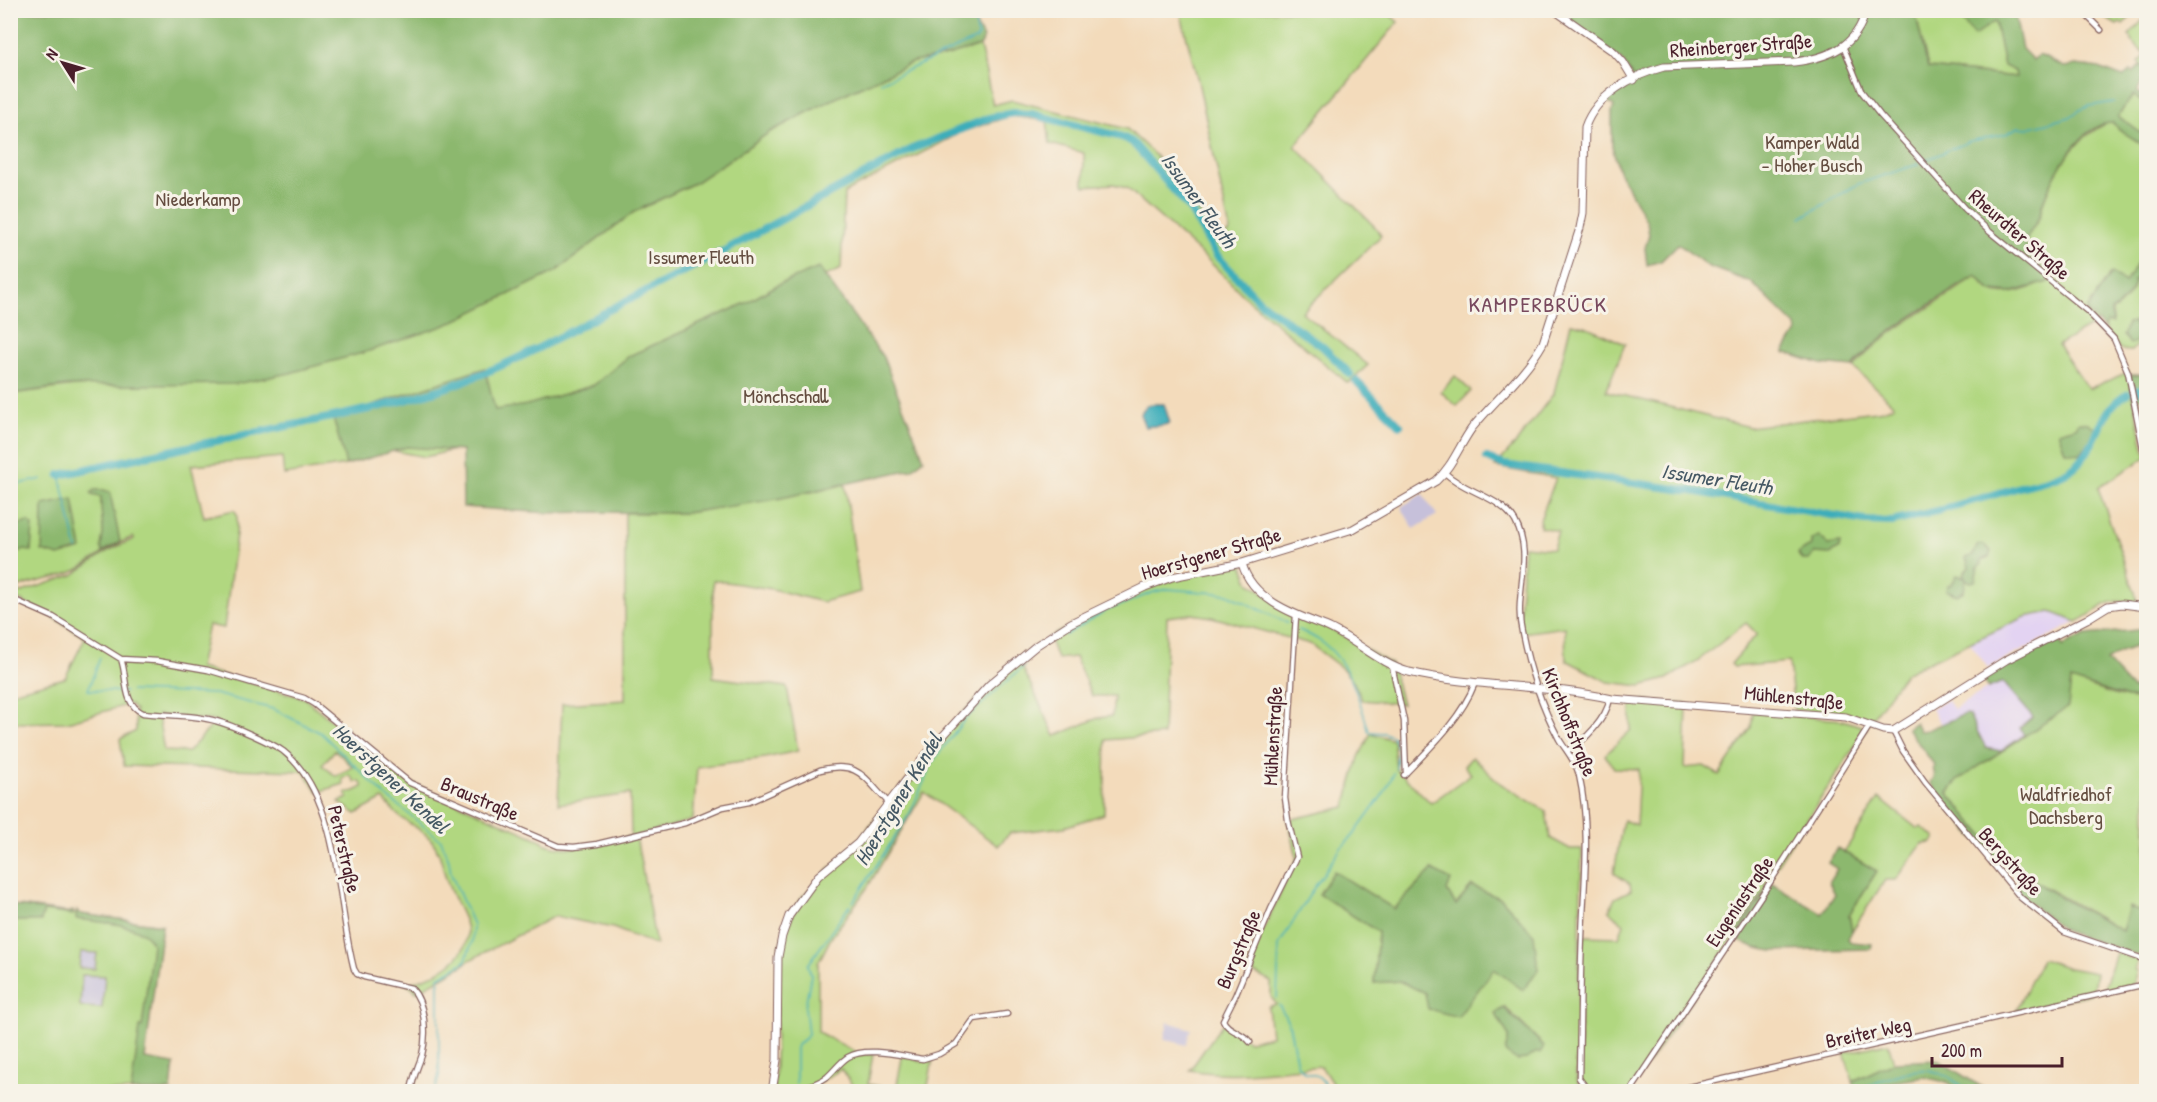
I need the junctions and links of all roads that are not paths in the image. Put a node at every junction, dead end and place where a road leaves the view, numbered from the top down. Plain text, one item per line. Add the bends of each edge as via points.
1 (1554, 10) edge
2 (1866, 10) edge
3 (2081, 10) edge
4 (2101, 30) dead end
5 (1843, 46) junction
6 (1634, 80) junction
7 (2146, 459) edge
8 (1445, 473) junction
9 (1242, 563) junction
10 (10, 598) edge
11 (2146, 607) edge
12 (1296, 615) junction
13 (121, 659) junction
14 (1391, 664) junction
15 (1475, 682) junction
16 (1538, 690) junction
17 (1610, 699) junction
18 (1870, 725) junction
19 (1893, 731) junction
20 (1567, 751) junction
21 (888, 802) junction
22 (1298, 857) joint
23 (2146, 960) edge
24 (2146, 984) edge
25 (1007, 1014) dead end
26 (1250, 1042) dead end
27 (772, 1091) edge
28 (411, 1092) edge
29 (1589, 1092) edge
30 (1630, 1092) edge
31 (1666, 1092) edge

1 - 6 main road via 1614,52
2 - 5 main road, Rheinberger Straße via 1857,34
3 - 4 street
5 - 6 main road, Rheinberger Straße via 1811,60 1664,67
5 - 7 street, Rheurdter Straße via 1862,92 1965,209 2087,310 2114,339 2128,372
6 - 8 main road, Hoerstgener Straße via 1605,98 1588,118 1580,228 1542,343 1471,431
8 - 9 main road, Hoerstgener Straße via 1353,529
8 - 16 street, Kirchhoffstraße via 1493,500 1519,530 1525,553 1519,618
9 - 12 main road, Mühlenstraße via 1249,582
9 - 21 main road, Hoerstgener Straße via 1172,577 1144,587 1095,609 1047,638 989,685
10 - 13 street, Braustraße via 53,617
11 - 19 main road via 2108,606 2006,660
12 - 14 main road, Mühlenstraße via 1328,627
12 - 22 street, Mühlenstraße via 1285,798
13 - 21 street, Braustraße via 208,670 304,698 410,783 558,846 597,844 685,823 723,807 749,802 830,767 844,766 857,771
13 - 28 street, Peterstraße via 130,704 135,710 216,721 242,730 281,749 313,788 329,836 354,969 364,977 406,985 419,999 424,1043
14 - 15 main road, Mühlenstraße via 1407,671
14 - 15 street via 1404,721 1405,774 1437,742 1471,694
15 - 16 main road, Mühlenstraße
16 - 17 main road, Mühlenstraße
16 - 20 street, Kirchhoffstraße
17 - 18 main road, Mühlenstraße via 1846,717
17 - 20 street via 1596,724
18 - 19 main road, Mühlenstraße
18 - 30 street, Eugeniastraße
19 - 23 street, Bergstraße via 1925,782 2021,898 2064,932
20 - 29 street, Kirchhoffstraße via 1577,767 1583,798 1586,850 1579,1078
21 - 27 main road, Hoerstgener Straße via 858,843 818,876 785,926 778,957 777,1060
22 - 26 street, Burgstraße via 1223,1020
24 - 31 street, Breiter Weg
25 - 27 street via 974,1018 957,1044 931,1058 859,1054 813,1084

